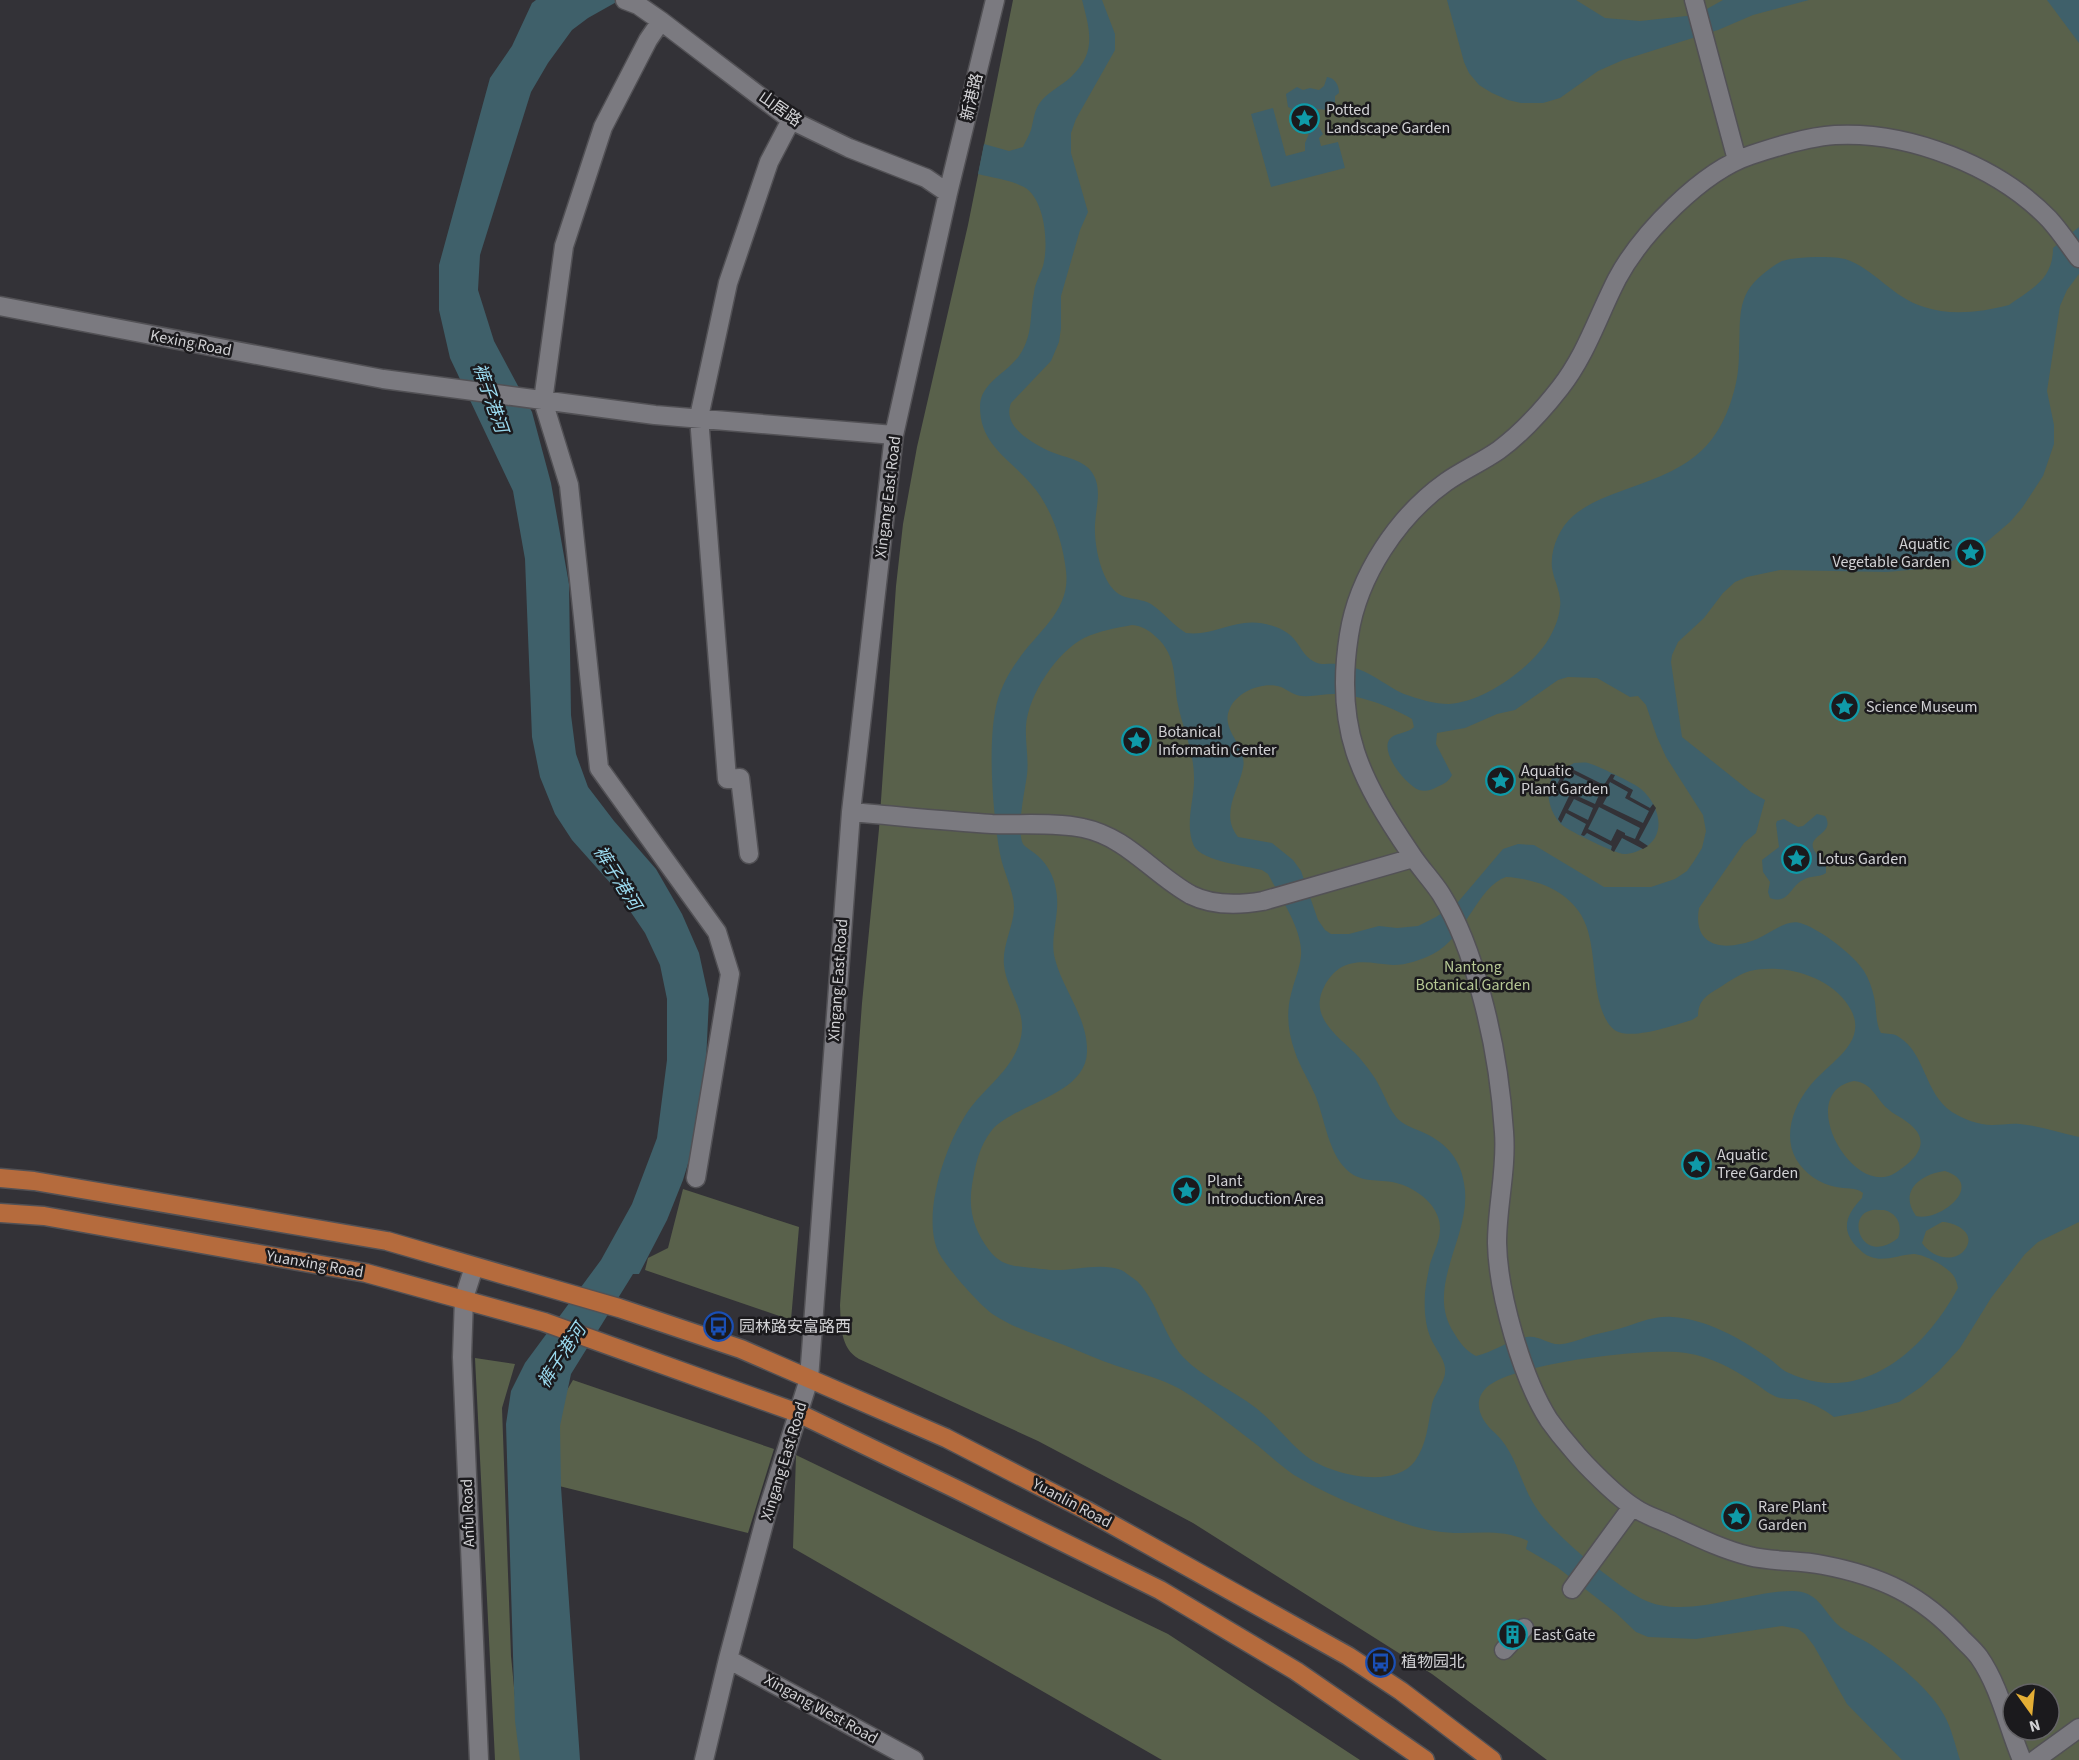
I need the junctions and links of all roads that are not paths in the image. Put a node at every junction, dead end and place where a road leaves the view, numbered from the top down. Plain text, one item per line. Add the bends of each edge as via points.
1 (995, 0) edge
2 (1694, 0) edge
3 (632, 3) edge
4 (662, 21) junction
5 (791, 120) junction
6 (1737, 160) junction
7 (948, 194) junction
8 (2079, 258) edge
9 (0, 306) edge
10 (537, 400) junction
11 (699, 417) junction
12 (894, 435) junction
13 (850, 812) junction
14 (749, 854) dead end
15 (1413, 858) junction
16 (0, 1178) edge
17 (696, 1178) dead end
18 (0, 1213) edge
19 (474, 1267) junction
20 (464, 1298) junction
21 (620, 1308) joint
22 (809, 1379) junction
23 (798, 1413) junction
24 (1632, 1507) junction
25 (1574, 1585) dead end
26 (1524, 1628) dead end
27 (1504, 1650) dead end
28 (728, 1659) junction
29 (2079, 1728) edge
30 (1481, 1757) edge
31 (479, 1760) edge
32 (704, 1760) edge
33 (914, 1760) edge
34 (1425, 1760) edge
35 (2022, 1760) edge
36 (2035, 1760) edge

1 - 7 street, 新港路
2 - 6 street
3 - 4 street, 山居路
4 - 5 street, 山居路
4 - 10 street via 603,127 564,246
5 - 7 street, 山居路 via 926,178
5 - 11 street via 769,162 728,283
6 - 8 street via 1793,142 1835,135 1907,142 1971,163 2005,182 2043,213
6 - 15 street via 1673,207 1633,254 1616,281 1589,342 1564,383 1536,417 1498,451 1443,484 1409,515 1370,572 1356,603 1345,659 1348,726 1362,773
7 - 12 street, Xingang East Road
9 - 10 street, Kexing Road via 382,379
10 - 11 street, Kexing Road
10 - 17 street via 569,485 600,768 717,932 730,974
11 - 12 street, Kexing Road
11 - 14 street via 727,779 740,778
12 - 13 street, Xingang East Road
13 - 15 street via 1083,828 1116,840 1193,896 1218,903 1263,901
13 - 22 street, Xingang East Road
15 - 24 street via 1441,895 1463,938 1489,1025 1505,1138 1497,1241 1509,1323 1550,1421 1576,1455
16 - 19 main road, Yuanxing Road via 387,1241
18 - 20 main road, Yuanxing Road via 44,1216 366,1273
19 - 20 street, Anfu Road
19 - 21 main road, Yuanxing Road
20 - 23 main road, Yuanxing Road via 544,1322
20 - 31 street, Anfu Road via 462,1357
21 - 22 main road, Yuanlin Road via 734,1347
22 - 23 street, Xingang East Road
22 - 30 main road, Yuanlin Road via 946,1438 1086,1510 1348,1656 1401,1691
23 - 28 street, Xingang East Road
23 - 34 main road via 1160,1590 1296,1671
24 - 25 street
24 - 35 street via 1707,1542 1752,1557 1820,1564 1881,1580 1914,1597 1947,1622 1979,1658
26 - 27 street
28 - 32 street, Xingang East Road
28 - 33 street, Xingang West Road
29 - 36 street

